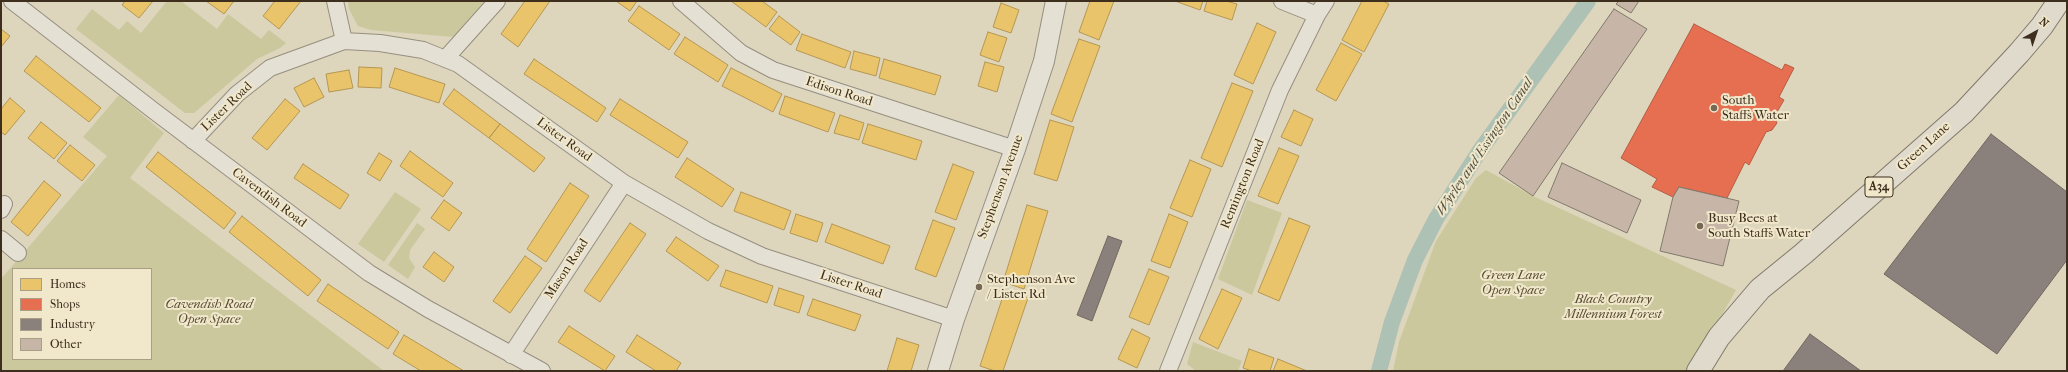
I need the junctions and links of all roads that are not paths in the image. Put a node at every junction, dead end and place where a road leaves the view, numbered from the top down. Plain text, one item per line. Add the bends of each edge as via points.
1 (12, 1) edge
2 (335, 1) edge
3 (497, 1) edge
4 (681, 1) edge
5 (1056, 1) edge
6 (1282, 1) edge
7 (1326, 1) edge
8 (2059, 1) edge
9 (1317, 15) junction
10 (344, 40) junction
11 (446, 58) junction
12 (193, 141) junction
13 (1015, 149) junction
14 (624, 182) junction
15 (1, 239) edge
16 (18, 253) dead end
17 (954, 319) junction
18 (511, 355) junction
19 (542, 371) edge
20 (938, 371) edge
21 (1168, 371) edge
22 (1698, 371) edge

1 - 12 street, Cavendish Road
2 - 10 street
3 - 11 street
4 - 13 street, Edison Road via 741,53 773,70
5 - 13 street, Stephenson Avenue via 1044,61
6 - 9 street
7 - 9 street, Remington Road
8 - 22 highway, Green Lane / A34 via 2019,53 1964,112 1760,289 1719,337
9 - 21 street, Remington Road via 1280,90
10 - 11 street, Lister Road via 380,42 423,50
10 - 12 street, Lister Road via 270,68 237,94
11 - 14 street, Lister Road
12 - 18 street, Cavendish Road via 369,273 428,310
13 - 17 street, Stephenson Avenue
14 - 17 street, Lister Road via 708,231 762,256
14 - 18 street, Mason Road
15 - 16 street
17 - 20 street, Stephenson Avenue
18 - 19 street, Cavendish Road

